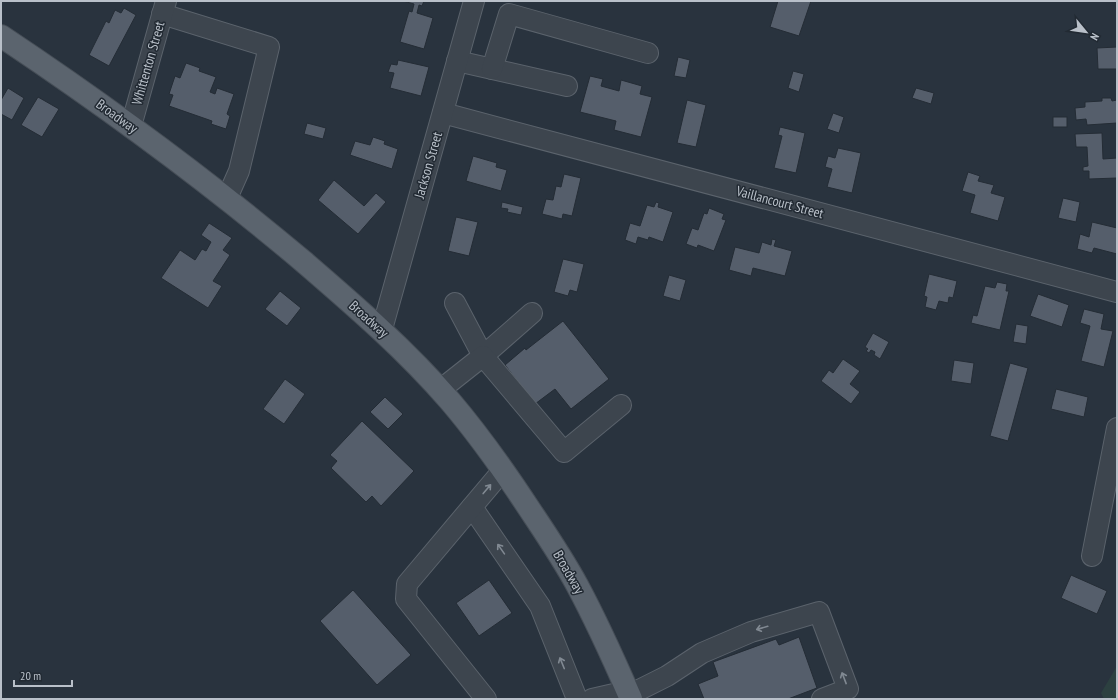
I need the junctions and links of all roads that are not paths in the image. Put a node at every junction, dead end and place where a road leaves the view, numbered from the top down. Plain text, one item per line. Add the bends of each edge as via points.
1 (474, 1) edge
2 (164, 7) edge
3 (1, 36) edge
4 (648, 53) dead end
5 (457, 61) junction
6 (492, 69) junction
7 (567, 86) dead end
8 (443, 113) junction
9 (131, 126) junction
10 (227, 198) junction
11 (1117, 292) edge
12 (455, 303) dead end
13 (532, 313) dead end
14 (382, 329) junction
15 (483, 356) junction
16 (440, 390) junction
17 (621, 405) dead end
18 (1117, 428) edge
19 (503, 470) junction
20 (472, 507) junction
21 (1092, 556) dead end
22 (629, 695) edge
23 (486, 699) edge
24 (577, 699) edge
25 (592, 699) edge
26 (822, 699) edge

1 - 5 street, Jackson Street
2 - 9 street, Whittenton Street
2 - 10 street via 269,47 239,172
3 - 9 main road, Broadway
4 - 6 street via 509,14
5 - 6 street
5 - 8 street, Jackson Street
6 - 7 street
8 - 11 street, Vaillancourt Street
8 - 14 street, Jackson Street
9 - 10 main road, Broadway
10 - 14 main road, Broadway
12 - 15 street
13 - 15 street
14 - 16 main road, Broadway
15 - 16 street
15 - 17 street via 564,452
16 - 19 main road, Broadway
18 - 21 street
20 -> 19 street
19 - 22 main road, Broadway via 578,586
20 - 23 street via 407,584 406,599
24 -> 20 street via 540,606
22 - 25 street
26 -> 22 street via 848,689 819,612 751,632 702,653 667,676

